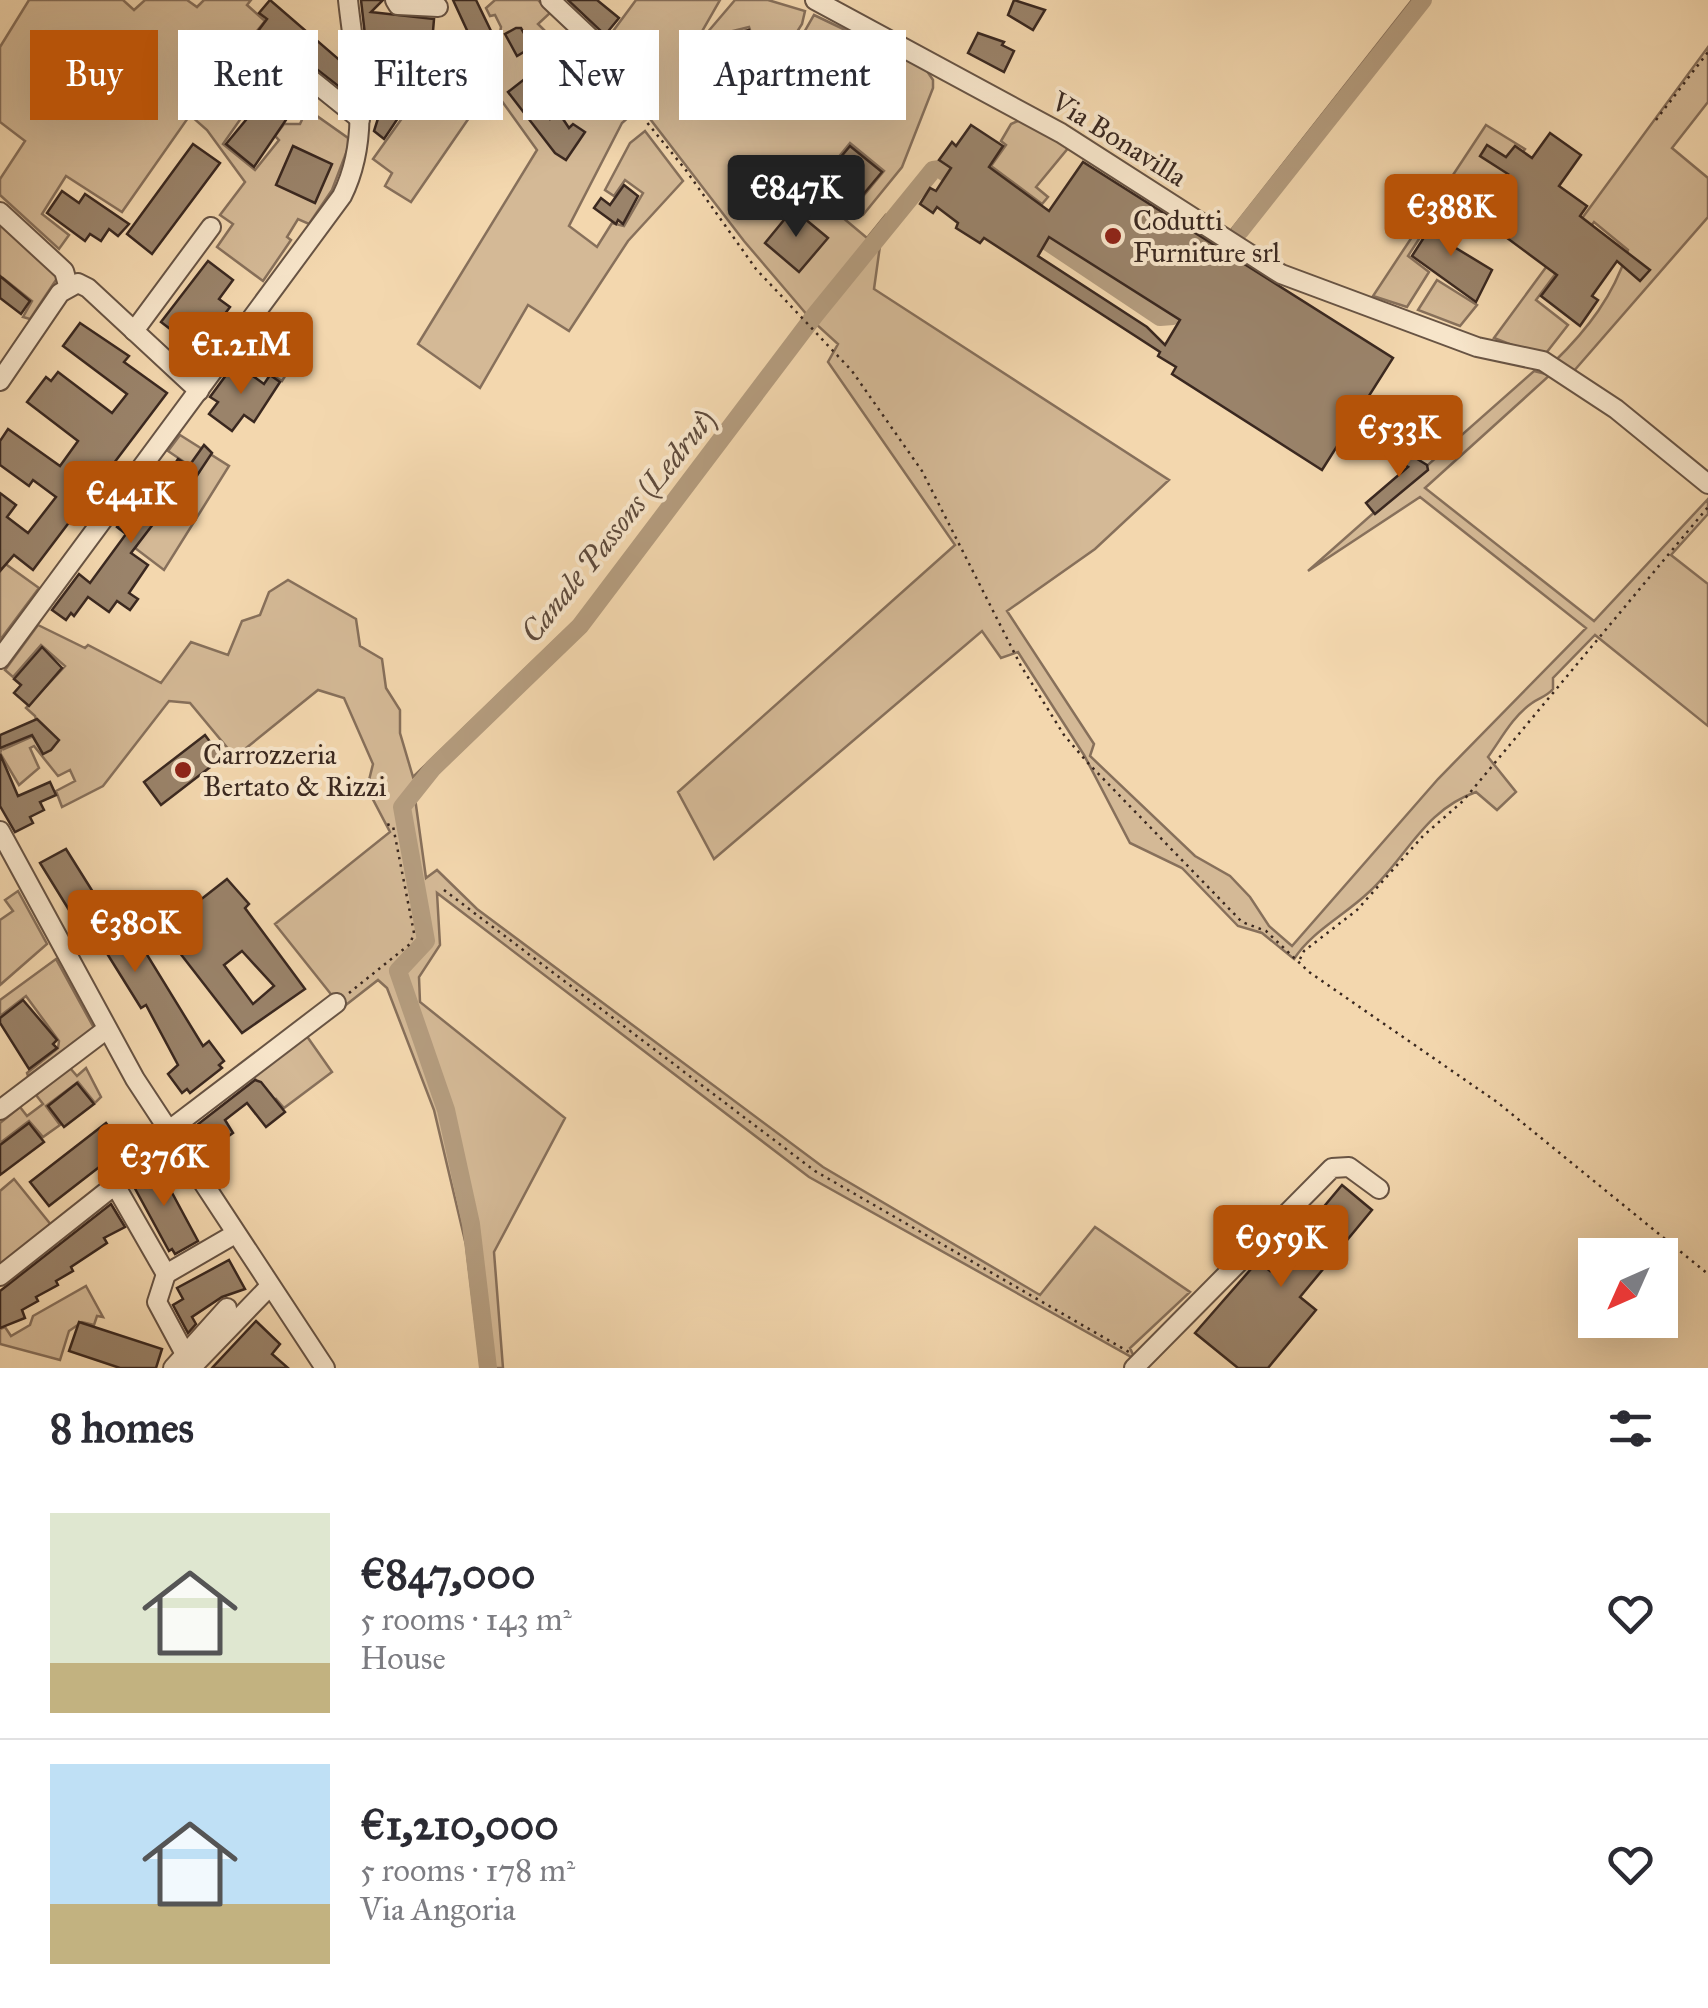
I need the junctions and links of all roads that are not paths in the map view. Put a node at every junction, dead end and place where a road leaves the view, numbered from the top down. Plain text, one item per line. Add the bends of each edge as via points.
1 (348, 0) edge
2 (395, 0) edge
3 (550, 0) edge
4 (815, 0) edge
5 (438, 7) dead end
6 (351, 30) edge
7 (577, 30) edge
8 (359, 120) edge
9 (0, 212) edge
10 (211, 227) dead end
11 (70, 284) junction
12 (134, 331) junction
13 (0, 381) edge
14 (199, 391) junction
15 (1708, 484) edge
16 (0, 658) edge
17 (0, 831) edge
18 (336, 1003) road end
19 (106, 1029) junction
20 (0, 1110) edge
21 (168, 1132) junction
22 (1379, 1189) dead end
23 (235, 1234) junction
24 (166, 1274) junction
25 (0, 1276) edge
26 (270, 1286) junction
27 (228, 1308) dead end
28 (183, 1364) edge
29 (1139, 1364) edge
30 (325, 1368) edge

1 - 6 street
2 - 5 street
3 - 7 street
4 - 15 street, Via Bonavilla via 1060,133 1282,274 1477,347 1543,361 1616,409
8 - 14 street via 360,151 342,196
9 - 11 street
10 - 12 street
11 - 12 street via 88,288
11 - 13 street
12 - 14 street
14 - 16 street
17 - 19 street
18 - 21 street
19 - 20 street
19 - 21 street
21 - 23 street
22 - 29 street via 1349,1167 1332,1168
23 - 24 street
23 - 26 street
24 - 25 street via 115,1185
24 - 28 street via 156,1302
26 - 28 street
26 - 30 street
27 - 28 street

